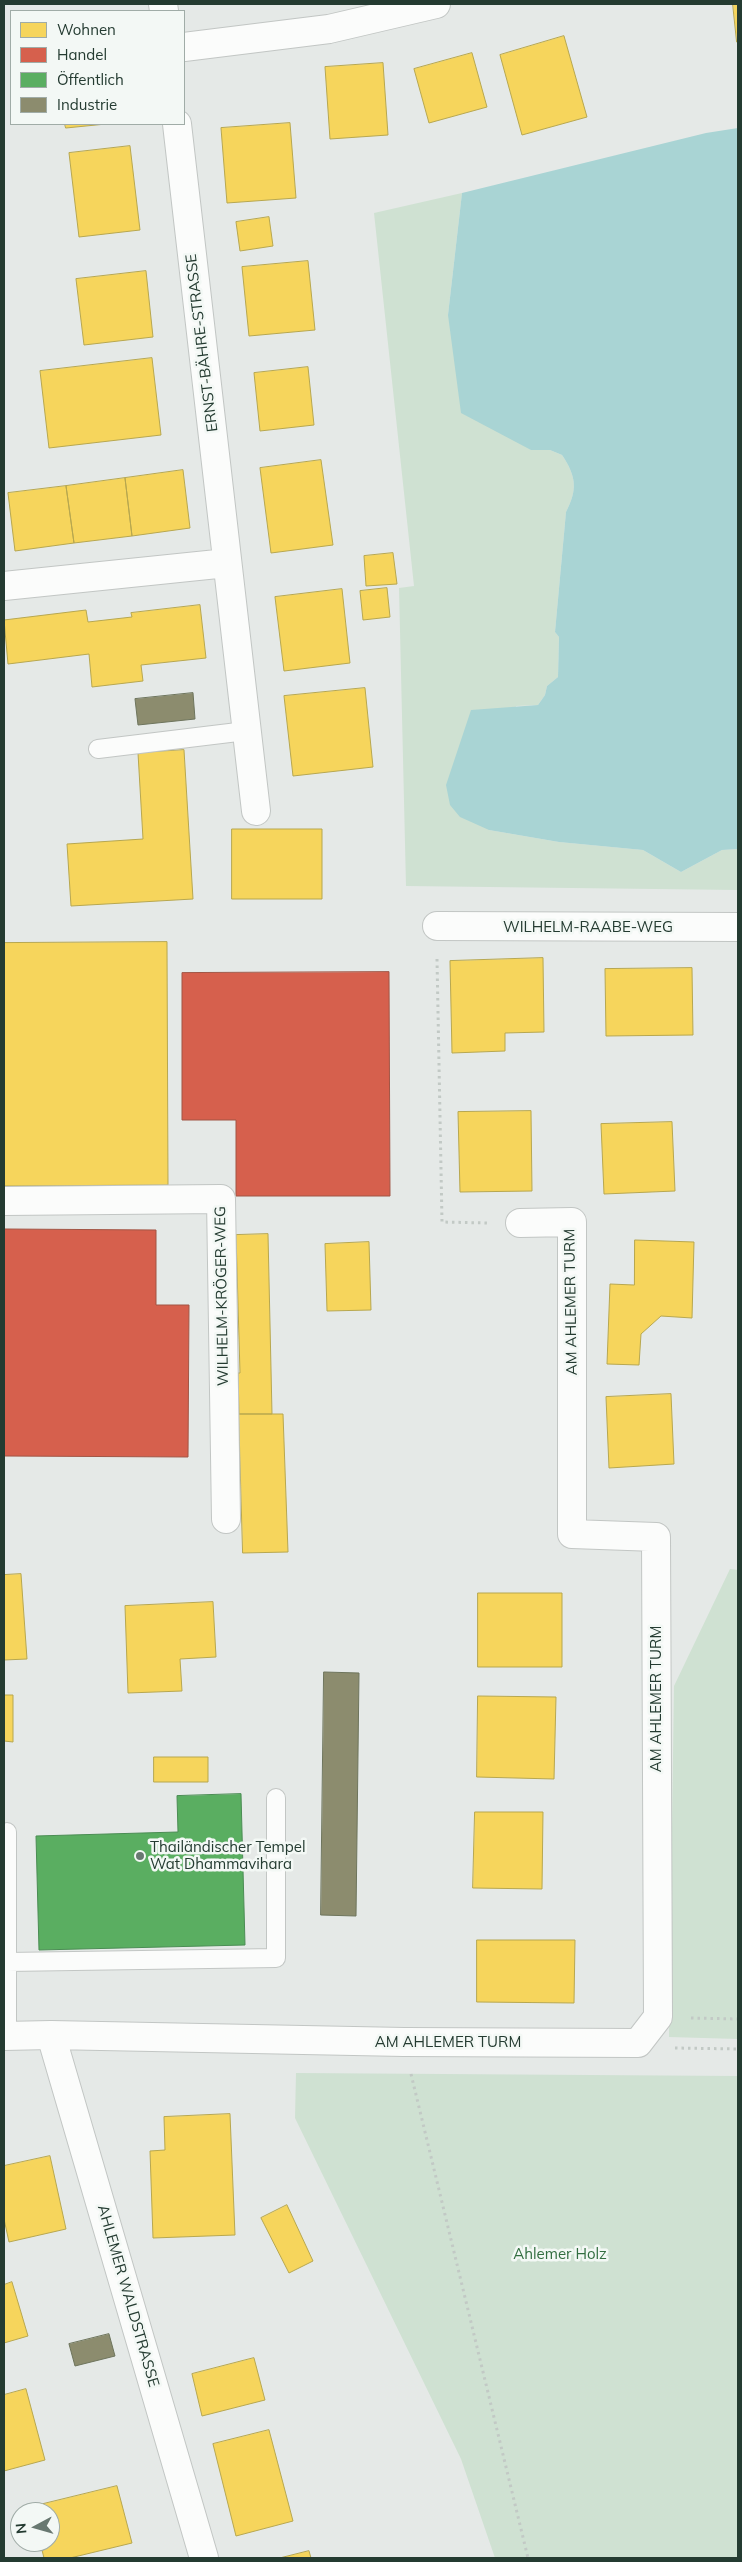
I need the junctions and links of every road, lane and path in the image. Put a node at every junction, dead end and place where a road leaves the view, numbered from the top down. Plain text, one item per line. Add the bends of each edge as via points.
1 (436, 4) edge
2 (185, 47) edge
3 (177, 125) edge
4 (227, 563) junction
5 (4, 586) edge
6 (246, 731) junction
7 (98, 749) dead end
8 (256, 811) dead end
9 (437, 926) joint
10 (738, 927) edge
11 (4, 1201) edge
12 (520, 1223) joint
13 (226, 1519) dead end
14 (276, 1798) dead end
15 (7, 1832) dead end
16 (7, 1962) junction
17 (658, 2018) junction
18 (738, 2019) edge
19 (51, 2035) junction
20 (6, 2036) edge
21 (404, 2042) junction
22 (638, 2043) junction
23 (738, 2050) edge
24 (204, 2558) edge
25 (528, 2558) edge

1 - 2 street via 329,29
3 - 4 street, ERNST-BÄHRE-STRASSE
4 - 5 street
4 - 6 street, ERNST-BÄHRE-STRASSE
6 - 7 lane
6 - 8 street, ERNST-BÄHRE-STRASSE
9 - 10 street, WILHELM-RAABE-WEG
9 - 12 path via 442,1222
11 - 13 street, WILHELM-KRÖGER-WEG via 221,1199
12 - 17 street, AM AHLEMER TURM via 572,1222 572,1534 656,1537
14 - 16 lane via 276,1958
15 - 16 lane
16 - 20 lane
17 - 18 path
17 - 22 street
19 - 20 street, AM AHLEMER TURM
19 - 21 street, AM AHLEMER TURM
19 - 24 street, AHLEMER WALDSTRASSE
21 - 22 street, AM AHLEMER TURM
21 - 25 path
22 - 23 path via 686,2050

